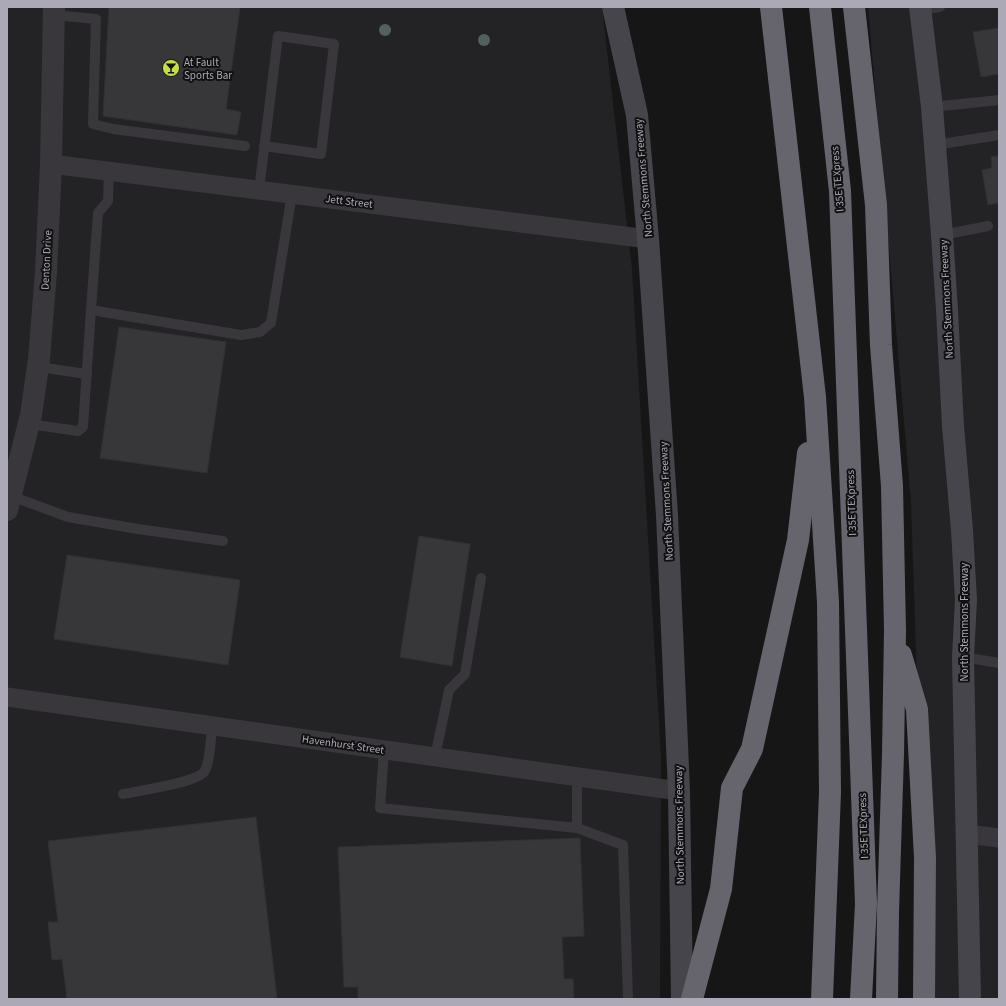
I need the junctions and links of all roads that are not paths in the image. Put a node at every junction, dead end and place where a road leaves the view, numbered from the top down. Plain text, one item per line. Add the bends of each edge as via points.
1 (613, 7) edge
2 (771, 7) edge
3 (820, 7) edge
4 (854, 7) edge
5 (927, 8) edge
6 (54, 11) edge
7 (999, 100) edge
8 (932, 107) junction
9 (999, 135) edge
10 (934, 145) junction
11 (245, 146) dead end
12 (264, 146) junction
13 (51, 164) junction
14 (110, 171) junction
15 (259, 190) junction
16 (292, 194) junction
17 (988, 226) dead end
18 (942, 235) junction
19 (648, 239) junction
20 (91, 310) junction
21 (38, 367) junction
22 (87, 374) junction
23 (815, 396) junction
24 (29, 424) junction
25 (8, 500) edge
26 (223, 541) dead end
27 (481, 578) dead end
28 (894, 630) junction
29 (963, 657) junction
30 (999, 662) edge
31 (7, 698) edge
32 (212, 726) junction
33 (384, 750) junction
34 (435, 757) junction
35 (577, 776) junction
36 (679, 791) junction
37 (123, 794) dead end
38 (577, 828) junction
39 (967, 834) junction
40 (999, 838) edge
41 (628, 999) edge
42 (682, 999) edge
43 (692, 999) edge
44 (822, 999) edge
45 (861, 999) edge
46 (887, 999) edge
47 (924, 999) edge
48 (970, 999) edge

1 - 19 main road, North Stemmons Freeway via 637,115
2 - 23 highway
3 - 45 highway, I 35E TEXpress via 840,191 866,904
4 - 28 highway via 876,206 881,345 892,486
5 - 8 main road, North Stemmons Freeway
6 - 11 lane via 96,19 93,124 113,129
6 - 13 street, Denton Drive
7 - 8 lane
8 - 10 main road, North Stemmons Freeway
9 - 10 lane
10 - 18 main road, North Stemmons Freeway
12 - 12 lane via 278,36 334,44 321,154
12 - 15 lane
13 - 14 street, Jett Street
13 - 21 street, Denton Drive
14 - 15 street, Jett Street
14 - 20 lane via 108,201 98,213
15 - 16 street, Jett Street
16 - 19 street, Jett Street
16 - 20 lane via 271,323 260,332 241,335
17 - 18 lane
18 - 29 main road, North Stemmons Freeway via 966,600
19 - 36 main road, North Stemmons Freeway via 667,515
20 - 22 lane
21 - 22 lane
21 - 24 street, Denton Drive
22 - 24 lane via 83,427 78,431
23 - 43 highway via 798,540 752,749 732,788 721,889
23 - 44 highway via 828,602 830,792
24 - 25 street, Denton Drive
25 - 26 lane via 68,517
27 - 34 lane via 465,674 449,690
28 - 46 highway
28 - 47 highway via 917,709 925,858
29 - 30 lane
29 - 39 main road, North Stemmons Freeway
31 - 32 street, Havenhurst Street
32 - 33 street, Havenhurst Street
32 - 37 lane via 204,772 196,778
33 - 34 street, Havenhurst Street
33 - 38 lane via 380,808
34 - 35 street, Havenhurst Street
35 - 36 street, Havenhurst Street
35 - 38 lane
36 - 42 main road, North Stemmons Freeway
38 - 41 lane via 623,845
39 - 40 street
39 - 48 main road, North Stemmons Freeway

